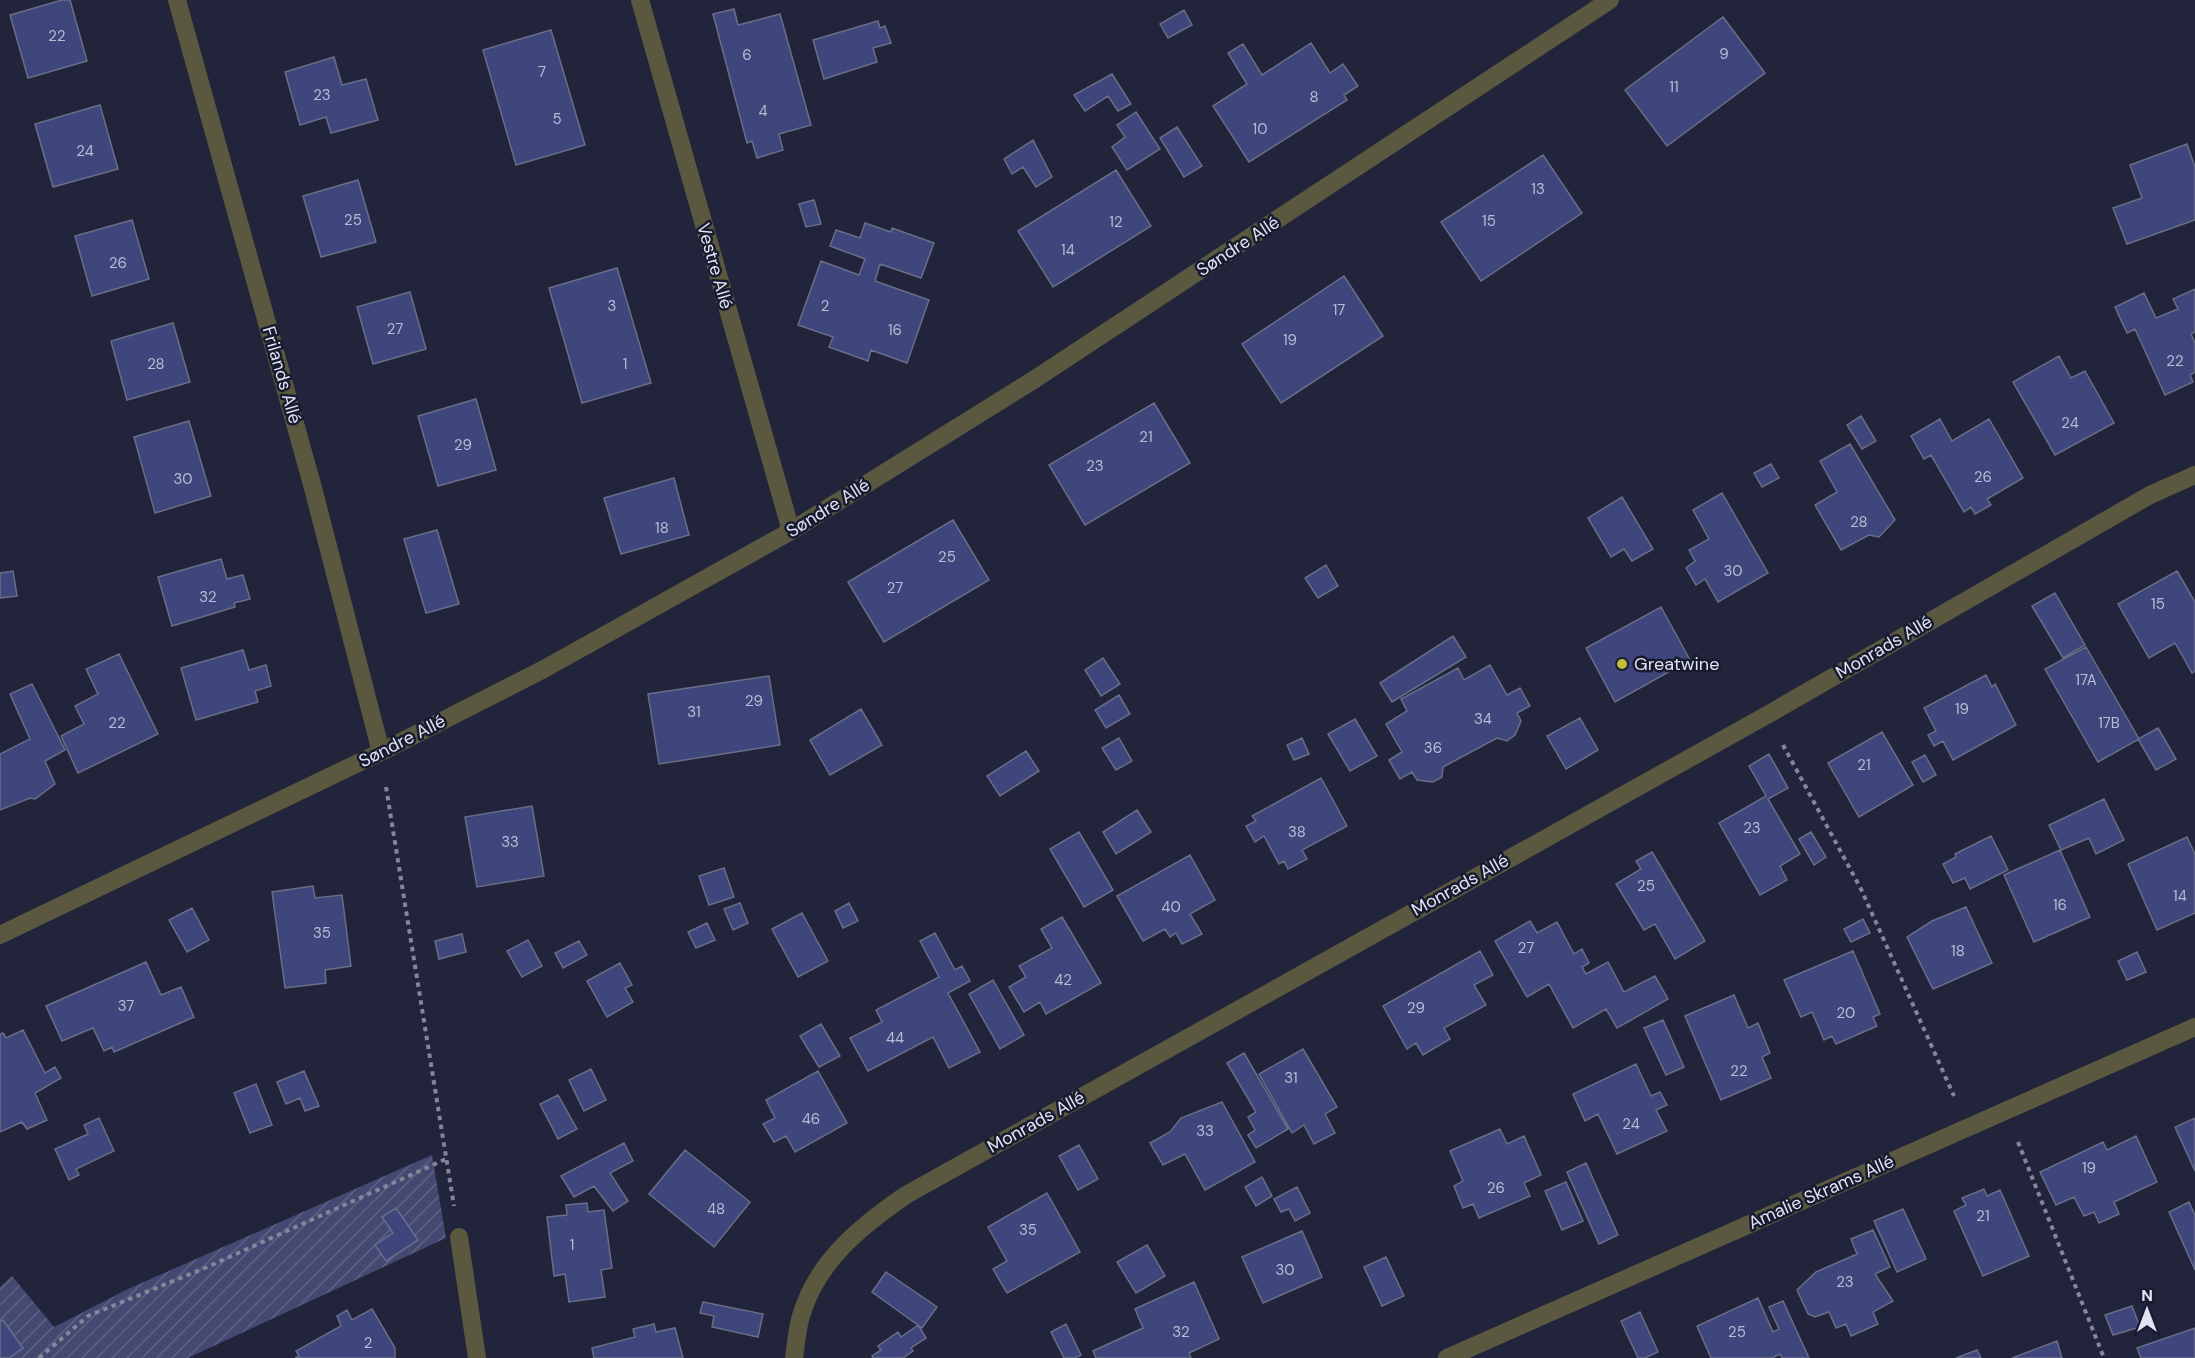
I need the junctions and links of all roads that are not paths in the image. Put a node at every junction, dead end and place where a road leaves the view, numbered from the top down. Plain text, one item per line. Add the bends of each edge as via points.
1 (177, 0) edge
2 (640, 0) edge
3 (1610, 0) edge
4 (2195, 475) edge
5 (791, 531) junction
6 (381, 752) junction
7 (0, 934) edge
8 (2195, 1026) edge
9 (459, 1237) road end
10 (477, 1358) edge
11 (794, 1358) edge
12 (1447, 1358) edge

1 - 6 street, Frilands Allé via 314,488
2 - 5 street, Vestre Allé
3 - 5 street, Søndre Allé via 1035,380
4 - 11 street, Monrads Allé via 2150,495 1767,715 906,1195 860,1227 823,1269 801,1316
5 - 6 street, Søndre Allé via 544,669
6 - 7 street, Søndre Allé
8 - 12 street, Amalie Skrams Allé
9 - 10 street

